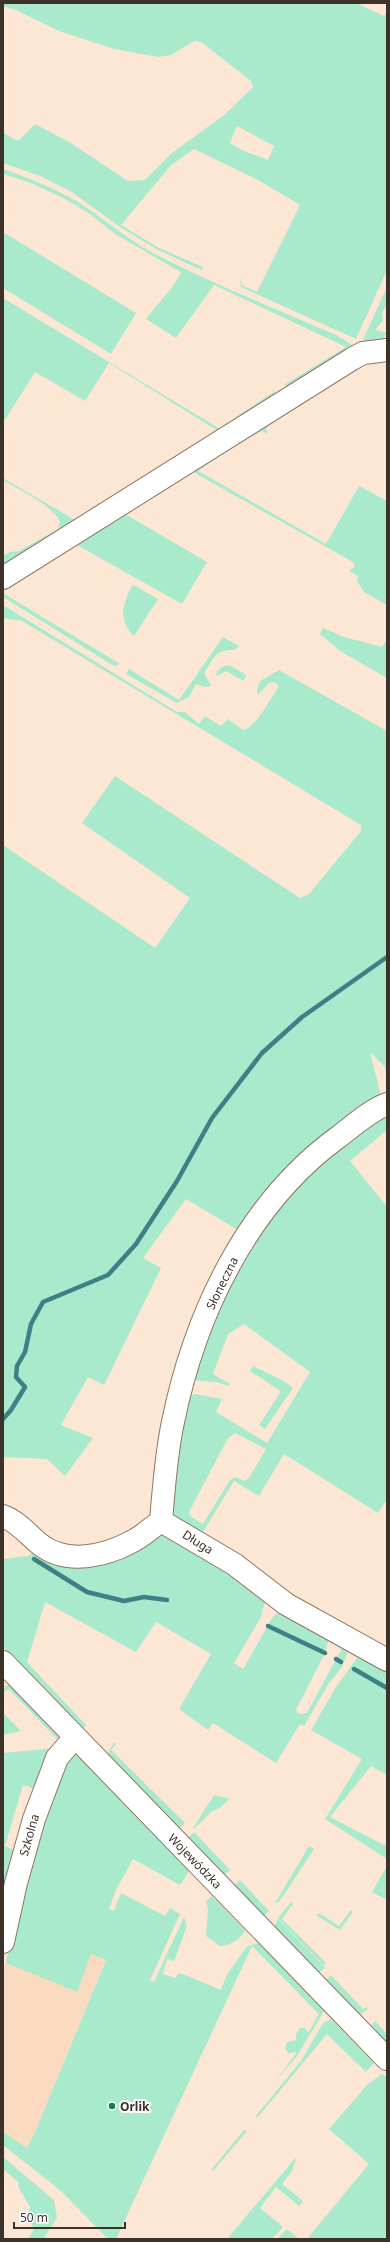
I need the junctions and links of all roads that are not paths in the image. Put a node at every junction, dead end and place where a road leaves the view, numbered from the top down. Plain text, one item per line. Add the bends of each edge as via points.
1 (387, 350) edge
2 (3, 578) edge
3 (387, 1104) edge
4 (3, 1516) edge
5 (161, 1521) junction
6 (387, 1660) edge
7 (3, 1662) edge
8 (75, 1737) junction
9 (3, 1942) edge
10 (387, 2059) edge

1 - 2 street via 375,350 358,356
3 - 5 street, Słoneczna via 377,1108 296,1171 254,1222 217,1289 186,1373 173,1421
4 - 5 street via 18,1524 42,1546 62,1555 78,1556 110,1552 132,1542
5 - 6 street, Długa via 234,1564 286,1604
7 - 8 street, Wojewódzka
8 - 9 street, Szkolna via 57,1758 34,1819
8 - 10 street, Wojewódzka

